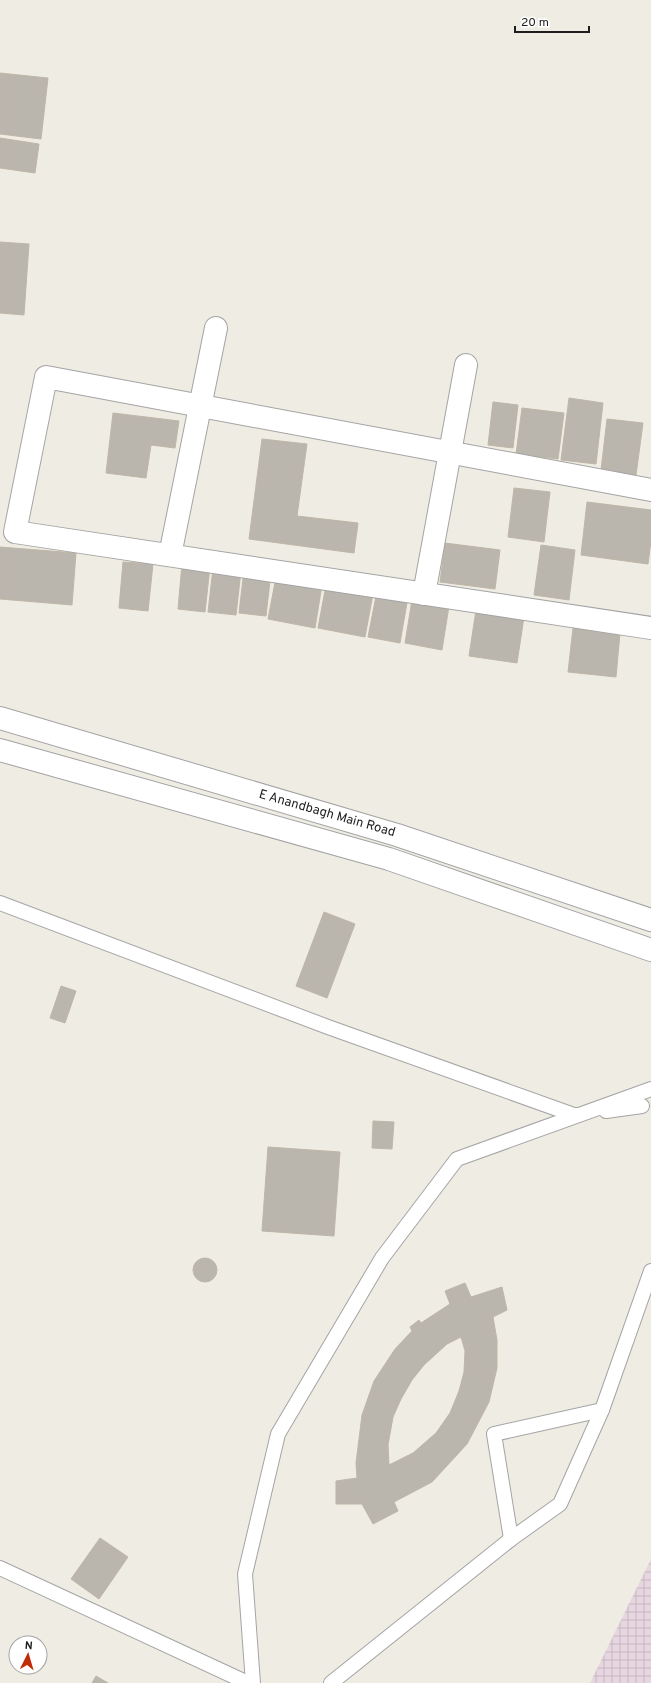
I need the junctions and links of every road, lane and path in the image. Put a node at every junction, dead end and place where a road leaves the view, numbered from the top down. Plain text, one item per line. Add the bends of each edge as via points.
1 (216, 328) dead end
2 (466, 365) dead end
3 (200, 405) junction
4 (451, 453) junction
5 (651, 490) edge
6 (170, 555) junction
7 (424, 594) junction
8 (651, 628) edge
9 (0, 718) edge
10 (0, 750) edge
11 (0, 903) edge
12 (651, 920) edge
13 (651, 950) edge
14 (651, 1089) edge
15 (642, 1106) dead end
16 (574, 1115) junction
17 (651, 1271) edge
18 (602, 1410) junction
19 (511, 1539) junction
20 (0, 1568) edge
21 (248, 1683) edge
22 (253, 1683) edge
23 (331, 1683) edge

1 - 3 street
2 - 4 street
3 - 4 street
3 - 6 street
3 - 6 street via 46,377 15,532
4 - 5 street
4 - 7 street
6 - 7 street
7 - 8 street
9 - 12 street, E Anandbagh Main Road via 397,835
10 - 13 street, E Anandbagh Main Road via 389,859
11 - 16 lane via 328,1027
14 - 16 lane
15 - 16 lane
16 - 22 lane via 457,1159 382,1258 278,1434 245,1574
17 - 18 lane
18 - 19 lane via 560,1504
18 - 19 lane via 494,1434
19 - 23 lane
20 - 21 lane

